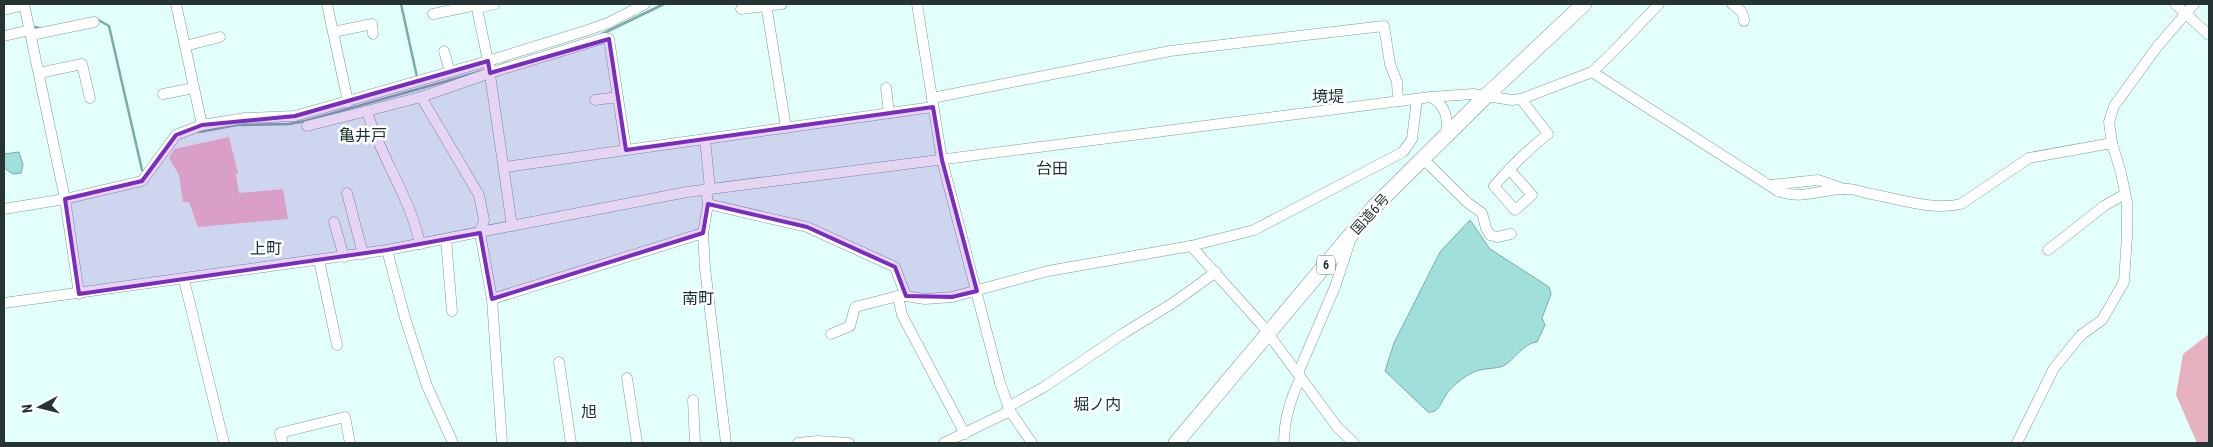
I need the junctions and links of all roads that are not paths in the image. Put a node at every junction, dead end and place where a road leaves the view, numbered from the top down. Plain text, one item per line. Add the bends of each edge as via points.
1 (24, 4) edge
2 (176, 4) edge
3 (327, 4) edge
4 (495, 4) edge
5 (645, 4) edge
6 (782, 4) edge
7 (918, 4) edge
8 (1584, 4) edge
9 (1659, 4) edge
10 (1732, 4) edge
11 (2175, 4) edge
12 (2194, 4) edge
13 (766, 5) edge
14 (476, 6) edge
15 (626, 8) edge
16 (741, 9) dead end
17 (4, 10) edge
18 (2186, 13) junction
19 (432, 14) dead end
20 (1744, 21) dead end
21 (94, 22) dead end
22 (30, 32) junction
23 (333, 32) junction
24 (373, 34) dead end
25 (2209, 35) edge
26 (4, 36) edge
27 (220, 38) dead end
28 (185, 46) junction
29 (444, 51) dead end
30 (488, 61) junction
31 (450, 72) junction
32 (1592, 72) junction
33 (490, 73) junction
34 (39, 74) junction
35 (194, 88) junction
36 (886, 88) dead end
37 (163, 94) dead end
38 (1486, 96) junction
39 (618, 97) junction
40 (1430, 97) junction
41 (90, 98) dead end
42 (421, 98) junction
43 (1417, 99) junction
44 (1521, 99) junction
45 (596, 100) dead end
46 (1398, 101) junction
47 (348, 102) junction
48 (932, 102) junction
49 (367, 110) junction
50 (890, 113) junction
51 (202, 125) junction
52 (307, 126) dead end
53 (786, 128) junction
54 (1446, 136) junction
55 (705, 139) junction
56 (2112, 143) junction
57 (626, 150) junction
58 (1423, 159) junction
59 (942, 160) junction
60 (505, 167) junction
61 (1509, 169) dead end
62 (1770, 186) junction
63 (708, 189) junction
64 (1844, 189) junction
65 (347, 193) dead end
66 (2125, 194) junction
67 (65, 199) junction
68 (708, 204) junction
69 (4, 209) edge
70 (334, 222) dead end
71 (512, 226) junction
72 (480, 232) junction
73 (1353, 232) junction
74 (703, 233) junction
75 (1511, 234) dead end
76 (446, 239) junction
77 (420, 244) junction
78 (1191, 246) junction
79 (387, 250) junction
80 (2048, 250) dead end
81 (363, 254) junction
82 (344, 257) junction
83 (319, 260) junction
84 (1216, 272) junction
85 (184, 280) junction
86 (977, 291) junction
87 (79, 294) junction
88 (902, 296) junction
89 (492, 299) junction
90 (4, 303) edge
91 (452, 311) dead end
92 (831, 334) dead end
93 (1269, 334) junction
94 (337, 345) dead end
95 (559, 362) dead end
96 (1299, 375) junction
97 (627, 378) dead end
98 (693, 400) dead end
99 (1009, 409) junction
100 (965, 434) junction
101 (224, 443) edge
102 (282, 443) edge
103 (350, 443) edge
104 (453, 443) edge
105 (502, 443) edge
106 (570, 443) edge
107 (637, 443) edge
108 (695, 443) edge
109 (726, 443) edge
110 (798, 443) edge
111 (849, 443) edge
112 (944, 443) edge
113 (1032, 443) edge
114 (1176, 443) edge
115 (1284, 443) edge
116 (1354, 443) edge
117 (2017, 443) edge

1 - 17 street
1 - 22 street
2 - 28 street
3 - 23 street
4 - 14 street
5 - 15 street
6 - 13 street
7 - 48 street
8 - 38 highway, 国道6号 / 6
9 - 32 street
10 - 20 street via 1741,10
11 - 18 street
12 - 18 street
13 - 16 street
13 - 53 street
14 - 19 street
14 - 30 street
15 - 30 street via 584,31
18 - 25 street
18 - 56 street via 2114,106 2108,122
21 - 22 street
22 - 26 street
22 - 34 street
23 - 24 street via 372,24
23 - 47 street
27 - 28 street
28 - 35 street
29 - 31 street
30 - 31 street
30 - 33 street
31 - 47 street
32 - 44 street
32 - 62 street
33 - 39 street via 604,38 609,39
33 - 42 street
33 - 60 street
34 - 41 street via 82,64
34 - 67 street
35 - 37 street
35 - 51 street
36 - 50 street
38 - 40 street
38 - 44 street
38 - 54 highway, 国道6号 / 6
39 - 45 street
39 - 57 street
40 - 43 street
40 - 54 street via 1444,108
42 - 49 street
42 - 72 street via 479,196 484,220
43 - 46 street
43 - 78 street via 1412,139 1403,152 1254,230
44 - 61 street via 1548,134
46 - 48 street via 1384,26 1170,51
46 - 59 street
47 - 51 street via 295,116 246,118
48 - 50 street
48 - 59 street
49 - 52 street
49 - 77 street via 380,147 403,192
50 - 53 street
51 - 67 street via 176,135 142,181
53 - 55 street
54 - 58 highway, 国道6号 / 6
55 - 57 street
55 - 63 street
56 - 64 street via 2030,158 1986,189 1952,206
56 - 66 street
57 - 60 street
58 - 73 highway, 国道6号 / 6
58 - 75 street via 1482,213 1490,235
59 - 63 street
59 - 86 street
60 - 71 street
62 - 64 street via 1818,180
62 - 64 street via 1788,195 1806,196
63 - 68 street
63 - 71 street
65 - 81 street
66 - 80 street via 2104,206
66 - 117 street via 2124,282 2102,320 2081,335 2054,368
67 - 69 street
67 - 87 street
68 - 74 street
68 - 88 street via 807,226 895,267
70 - 82 street
71 - 72 street
72 - 76 street
72 - 89 street
73 - 93 highway, 国道6号 / 6
73 - 96 street via 1335,287
74 - 89 street
74 - 109 street
76 - 77 street
76 - 91 street
77 - 79 street
78 - 84 street
78 - 86 street via 1048,271
79 - 81 street
79 - 104 street via 427,386
81 - 82 street
82 - 83 street
83 - 85 street
83 - 94 street
84 - 93 street
84 - 99 street
85 - 87 street
85 - 101 street
86 - 88 street via 925,299
86 - 99 street
87 - 90 street
88 - 92 street via 855,308 850,326
88 - 100 street via 902,315
89 - 105 street
93 - 96 street
93 - 114 highway, 国道6号 / 6
95 - 106 street
96 - 115 street via 1290,399
96 - 116 street via 1338,428
97 - 107 street
98 - 108 street
99 - 100 street
99 - 113 street
100 - 112 street
102 - 103 street via 280,433 345,417
110 - 111 street

